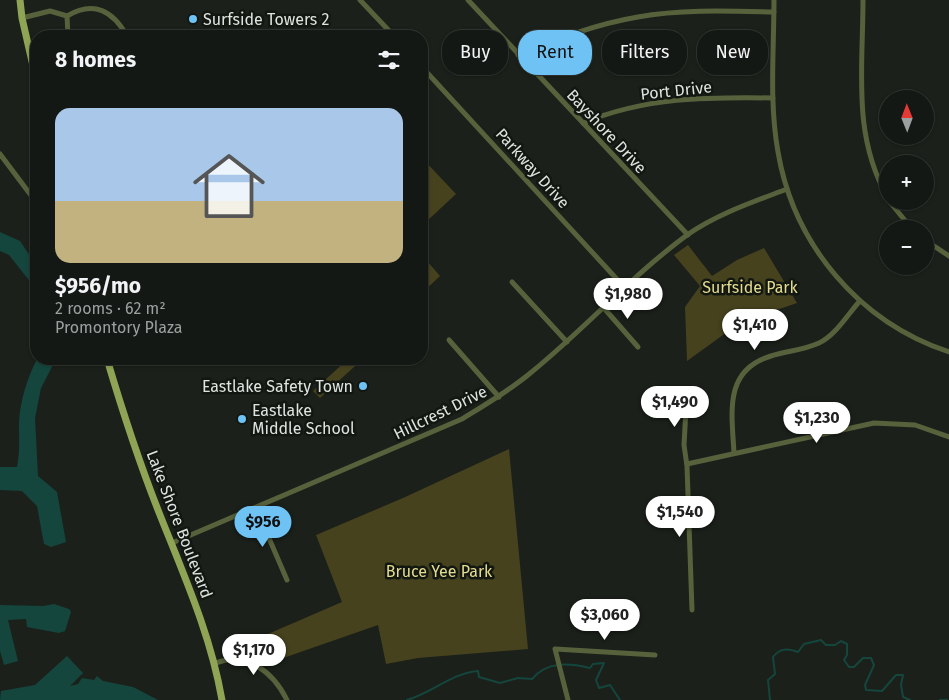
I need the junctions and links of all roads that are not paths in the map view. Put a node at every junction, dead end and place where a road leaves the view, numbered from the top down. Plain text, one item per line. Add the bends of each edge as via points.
1 (20, 0) edge
2 (360, 0) edge
3 (468, 0) edge
4 (774, 0) edge
5 (863, 0) edge
6 (774, 12) junction
7 (68, 16) junction
8 (22, 18) junction
9 (68, 30) edge
10 (124, 30) edge
11 (388, 30) edge
12 (586, 30) edge
13 (30, 53) edge
14 (518, 55) edge
15 (428, 74) edge
16 (537, 75) edge
17 (773, 98) junction
18 (583, 123) junction
19 (0, 154) edge
20 (879, 179) edge
21 (786, 189) junction
22 (30, 194) edge
23 (897, 210) edge
24 (905, 220) edge
25 (688, 235) junction
26 (934, 246) edge
27 (949, 256) edge
28 (512, 282) dead end
29 (625, 288) junction
30 (859, 302) junction
31 (603, 307) junction
32 (449, 340) dead end
33 (567, 342) junction
34 (638, 347) dead end
35 (949, 352) edge
36 (109, 365) edge
37 (687, 391) dead end
38 (499, 397) junction
39 (949, 437) edge
40 (734, 453) junction
41 (687, 464) junction
42 (256, 508) junction
43 (172, 543) junction
44 (287, 580) dead end
45 (692, 610) dead end
46 (655, 655) dead end
47 (216, 663) junction
48 (222, 700) edge
49 (286, 700) edge
50 (568, 700) edge

1 - 8 main road
2 - 11 street
3 - 14 street, Bayshore Drive
4 - 6 street
5 - 20 street via 862,122 869,157
6 - 12 street via 693,11 639,16
6 - 17 street
7 - 8 street via 50,10
7 - 9 street
7 - 10 street via 86,4 94,3 115,15
8 - 13 main road
15 - 29 street, Parkway Drive
16 - 18 street, Bayshore Drive
17 - 18 street, Port Drive via 691,98 644,104 609,112
17 - 21 street via 777,150
18 - 25 street, Bayshore Drive
19 - 22 street
21 - 25 street, Hillcrest Drive via 726,212
21 - 30 street via 821,258
23 - 24 street
25 - 29 street, Hillcrest Drive
26 - 27 street
28 - 33 street
29 - 31 street, Hillcrest Drive
30 - 35 street via 909,336
30 - 40 street via 821,343 762,359 738,379 732,398
31 - 33 street, Hillcrest Drive
31 - 34 street
32 - 38 street
33 - 38 street, Hillcrest Drive
36 - 43 main road, Lake Shore Boulevard
37 - 41 street via 684,445
38 - 42 street, Hillcrest Drive via 462,419
39 - 40 street via 915,426 874,422
40 - 41 street
41 - 45 street
42 - 43 street, Hillcrest Drive
42 - 44 street
43 - 47 main road, Lake Shore Boulevard
46 - 50 street via 555,649
47 - 48 main road, Lake Shore Boulevard
47 - 49 street via 228,658 256,665 273,678

